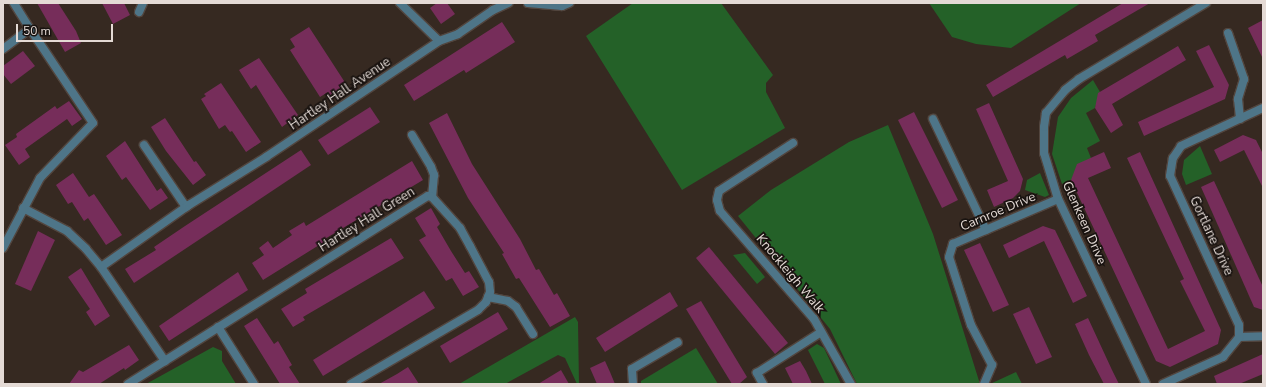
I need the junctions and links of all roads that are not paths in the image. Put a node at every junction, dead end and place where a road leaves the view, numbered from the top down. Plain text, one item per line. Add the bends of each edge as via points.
1 (14, 3) edge
2 (143, 3) edge
3 (400, 3) edge
4 (508, 3) edge
5 (528, 3) edge
6 (569, 3) edge
7 (1206, 3) edge
8 (139, 12) dead end
9 (30, 29) junction
10 (1228, 33) dead end
11 (439, 40) junction
12 (3, 49) edge
13 (1262, 110) edge
14 (933, 119) dead end
15 (1240, 119) junction
16 (412, 135) dead end
17 (793, 143) dead end
18 (144, 145) dead end
19 (432, 197) junction
20 (1058, 199) junction
21 (186, 207) junction
22 (24, 208) junction
23 (986, 230) junction
24 (5, 244) edge
25 (101, 267) junction
26 (488, 297) junction
27 (218, 327) junction
28 (821, 332) junction
29 (532, 334) dead end
30 (1263, 336) edge
31 (1238, 337) junction
32 (678, 342) dead end
33 (165, 360) junction
34 (128, 384) edge
35 (254, 384) edge
36 (351, 384) edge
37 (633, 384) edge
38 (763, 384) edge
39 (851, 384) edge
40 (984, 384) edge
41 (1146, 384) edge
42 (1163, 384) edge

1 - 9 street
2 - 8 street
3 - 11 street
4 - 11 street, Hartley Hall Avenue via 458,34
5 - 6 street via 562,6
7 - 20 street, Glenkeen Drive via 1079,79 1065,90 1046,113 1044,153
9 - 12 street
9 - 22 street via 93,123 47,168
10 - 15 street via 1244,79 1238,99
11 - 21 street, Hartley Hall Avenue via 272,153
13 - 15 street, Gortlane Drive
14 - 23 street
15 - 31 street, Gortlane Drive via 1181,146 1173,158 1170,176 1239,325
16 - 19 street via 434,175
17 - 28 street, Knockleigh Walk via 719,191 717,200 720,211 814,319
18 - 21 street
19 - 26 street, Hartley Hall Green via 460,228 489,282
19 - 27 street, Hartley Hall Green via 428,196
20 - 23 street, Carnroe Drive
20 - 41 street, Glenkeen Drive
21 - 25 street, Hartley Hall Avenue
22 - 24 street
22 - 25 street via 67,231
23 - 40 street, Carnroe Drive via 953,244 949,257 971,325 992,365
25 - 33 street
26 - 29 street via 508,301 516,307
26 - 36 street via 478,310
27 - 33 street, Hartley Hall Green
27 - 35 street
28 - 38 street via 757,373
28 - 39 street, Knockleigh Walk
30 - 31 street
31 - 42 street via 1223,357
32 - 37 street via 632,369
33 - 34 street, Hartley Hall Green

